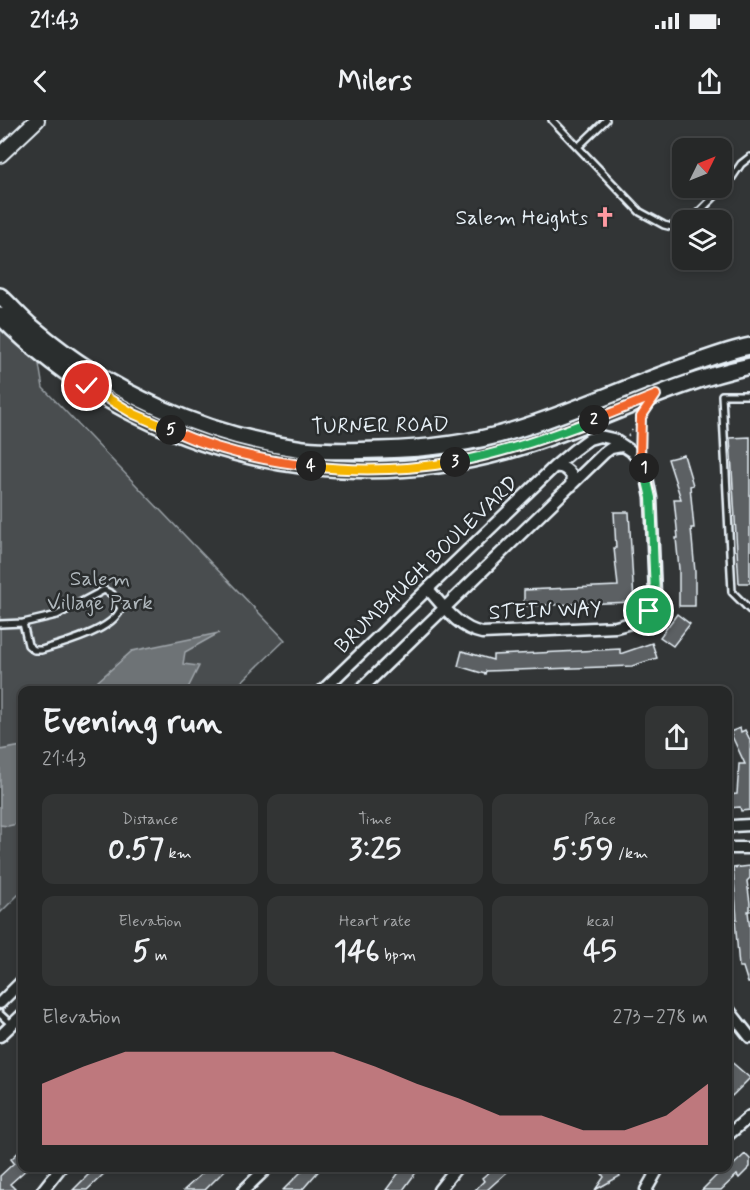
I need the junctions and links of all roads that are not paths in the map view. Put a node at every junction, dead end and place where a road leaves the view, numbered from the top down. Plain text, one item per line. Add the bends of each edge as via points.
1 (37, 120) edge
2 (552, 120) edge
3 (606, 120) edge
4 (578, 147) junction
5 (0, 155) edge
6 (750, 157) edge
7 (701, 210) edge
8 (672, 227) edge
9 (0, 296) edge
10 (0, 316) edge
11 (750, 346) edge
12 (750, 366) edge
13 (750, 395) edge
14 (621, 446) junction
15 (554, 467) junction
16 (571, 486) junction
17 (428, 589) junction
18 (444, 608) junction
19 (750, 610) edge
20 (23, 623) junction
21 (0, 624) edge
22 (327, 686) edge
23 (364, 686) edge
24 (750, 825) edge
25 (732, 826) edge
26 (732, 848) edge
27 (750, 848) edge
28 (18, 985) edge
29 (0, 1003) edge
30 (0, 1014) edge
31 (732, 1014) edge
32 (18, 1019) edge
33 (12, 1025) junction
34 (0, 1036) edge
35 (750, 1037) edge
36 (750, 1116) edge
37 (732, 1132) edge
38 (57, 1172) edge
39 (263, 1172) edge
40 (453, 1172) edge
41 (655, 1172) edge
42 (43, 1190) edge
43 (244, 1190) edge
44 (439, 1190) edge
45 (646, 1190) edge

1 - 5 street
2 - 4 lane
3 - 4 lane
4 - 8 lane via 640,212
6 - 7 lane
9 - 11 main road, TURNER ROAD via 33,328 77,360 118,387 167,411 253,439 314,449 400,450 480,441
10 - 12 main road, TURNER ROAD via 37,352 134,414 227,451 278,463 325,468 424,467 505,452 720,372
13 - 19 lane via 722,395 732,592
14 - 15 street, BRUMBAUGH BOULEVARD via 600,436 589,439
14 - 16 street via 611,448
14 - 18 street, STEIN WAY via 640,461 651,498 655,594 643,618 615,627 482,633 466,627
15 - 16 street via 567,469 572,476
15 - 17 street, BRUMBAUGH BOULEVARD
16 - 18 street
17 - 18 street, STEIN WAY
17 - 22 street, BRUMBAUGH BOULEVARD
18 - 23 street
20 - 20 lane via 28,645 41,650 98,630 121,608 112,594 104,590 57,615
20 - 21 lane
24 - 25 street
26 - 27 street
28 - 29 street
30 - 33 lane
31 - 35 street
32 - 33 street
33 - 34 street
36 - 37 street
38 - 42 street
39 - 43 street
40 - 44 street
41 - 45 street

